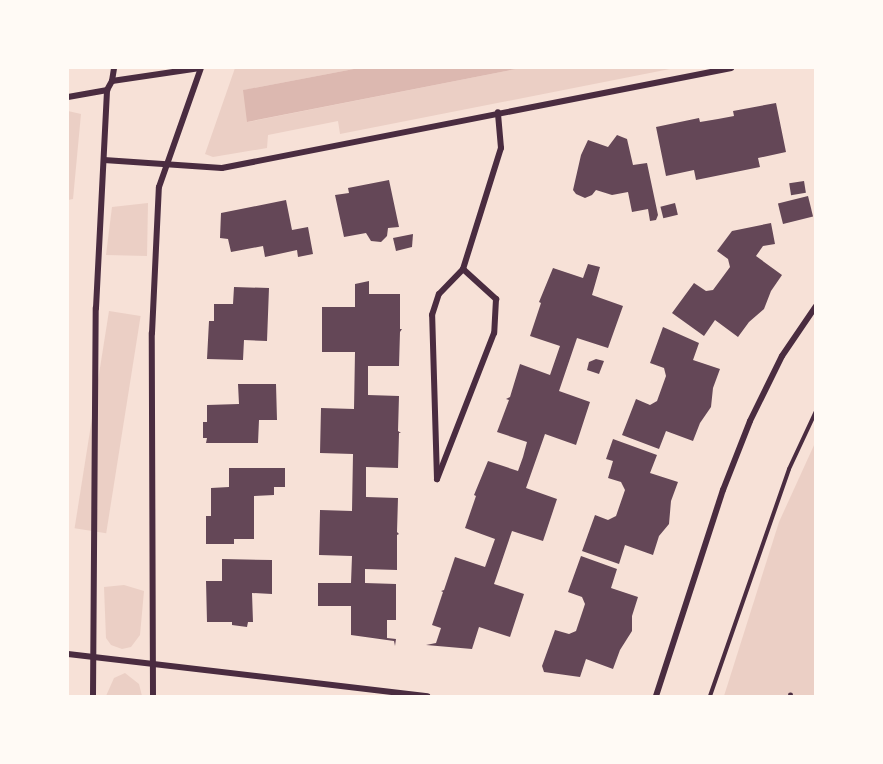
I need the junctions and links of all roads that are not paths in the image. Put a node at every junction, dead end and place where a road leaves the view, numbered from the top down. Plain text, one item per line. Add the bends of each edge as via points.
1 (114, 68) edge
2 (201, 68) edge
3 (731, 68) edge
4 (112, 81) junction
5 (107, 90) junction
6 (68, 97) edge
7 (498, 112) junction
8 (104, 160) junction
9 (166, 164) junction
10 (464, 269) junction
11 (816, 306) edge
12 (68, 654) edge
13 (93, 657) junction
14 (153, 663) junction
15 (93, 696) edge
16 (153, 696) edge
17 (428, 696) edge
18 (656, 696) edge

1 - 4 street
2 - 4 street
2 - 9 street
3 - 7 street
4 - 5 street
5 - 6 street
5 - 8 street
7 - 9 street via 222,168
7 - 10 street via 501,148
8 - 9 street
8 - 13 street via 96,308
9 - 14 street via 159,187 152,333
10 - 10 street via 496,298 494,333 436,479 432,315 440,294
11 - 18 street via 782,356 750,421 723,490
12 - 13 street
13 - 14 street
13 - 15 street
14 - 16 street
14 - 17 street

